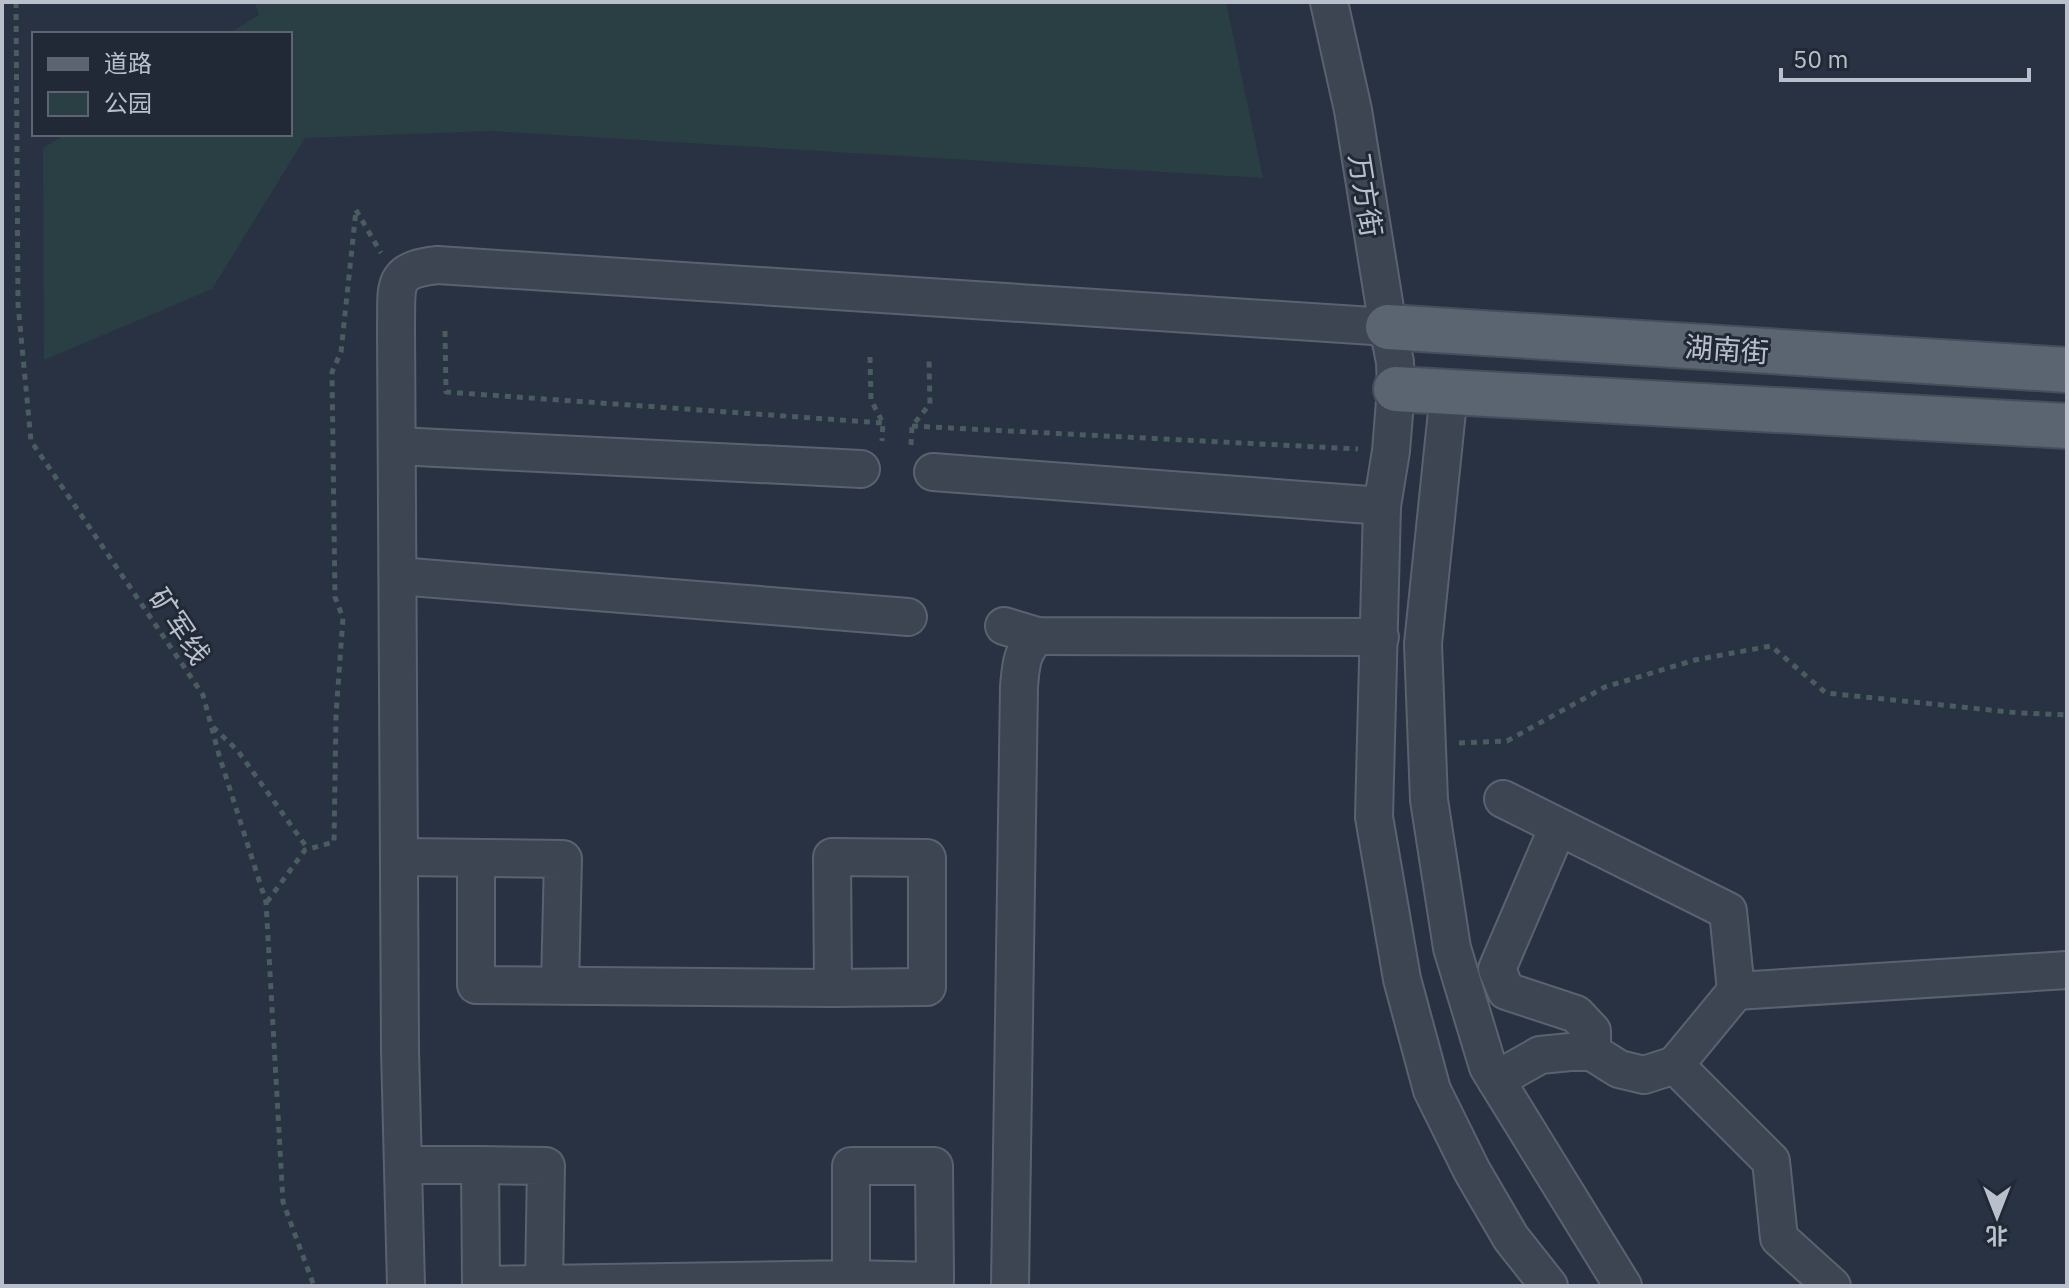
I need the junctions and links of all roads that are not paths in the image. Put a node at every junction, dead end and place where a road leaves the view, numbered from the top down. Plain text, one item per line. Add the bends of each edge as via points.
1 (1329, 2) edge
2 (1388, 327) junction
3 (2067, 370) edge
4 (1396, 389) junction
5 (1449, 392) junction
6 (2067, 426) edge
7 (397, 446) junction
8 (871, 461) road end
9 (922, 463) road end
10 (1382, 506) junction
11 (398, 576) junction
12 (908, 617) dead end
13 (1380, 637) junction
14 (1503, 799) dead end
15 (1558, 827) junction
16 (399, 857) junction
17 (476, 858) junction
18 (2067, 970) edge
19 (560, 985) junction
20 (833, 988) dead end
21 (1736, 991) junction
22 (1592, 1052) junction
23 (1675, 1065) junction
24 (1496, 1080) junction
25 (403, 1165) junction
26 (480, 1165) junction
27 (851, 1279) dead end
28 (544, 1284) junction
29 (406, 1286) edge
30 (1010, 1286) edge
31 (1549, 1286) edge
32 (1623, 1286) edge
33 (1832, 1286) edge

1 - 2 street, 万方街 via 1353,110
2 - 3 main road, 湖南街
2 - 4 street, 万方街
2 - 7 street via 418,267 398,281
4 - 5 main road, 湖南街
4 - 10 street, 万方街
5 - 6 main road, 湖南街
5 - 24 street via 1423,644 1429,800 1452,948
7 - 8 street
7 - 11 street
9 - 10 street
10 - 13 street, 万方街
11 - 12 street
11 - 16 street
13 - 30 street via 1021,631 1026,647 1019,687
13 - 31 street, 万方街 via 1374,817 1402,979 1432,1090 1511,1238
14 - 15 street
15 - 21 street via 1728,911
15 - 22 street via 1497,969 1506,991 1576,1014 1592,1031
16 - 17 street
16 - 25 street
17 - 19 street via 476,985
17 - 19 street via 563,859
18 - 21 street
19 - 20 street
21 - 23 street
22 - 23 street via 1619,1069 1644,1075
22 - 24 street via 1540,1055
23 - 33 street via 1771,1161 1779,1238
24 - 32 street
25 - 26 street
25 - 29 street
26 - 28 street via 481,1285
26 - 28 street via 546,1166
27 - 28 street

